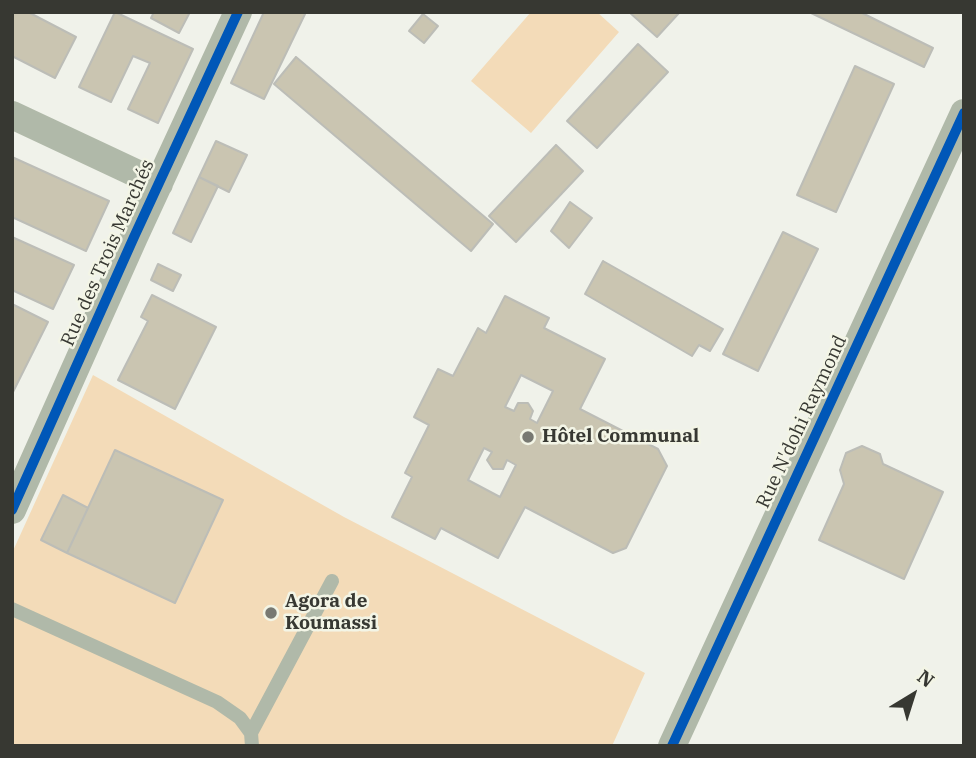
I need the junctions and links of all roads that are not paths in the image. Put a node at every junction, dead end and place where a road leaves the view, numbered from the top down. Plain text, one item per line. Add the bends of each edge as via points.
1 (238, 12) edge
2 (964, 113) edge
3 (12, 115) edge
4 (159, 184) junction
5 (12, 510) edge
6 (332, 580) dead end
7 (12, 609) edge
8 (252, 739) edge
9 (672, 746) edge

1 - 4 street, Rue des Trois Marchés
2 - 9 street, Rue N'dohi Raymond
3 - 4 street
4 - 5 street, Rue des Trois Marchés
6 - 8 lane
7 - 8 lane via 217,702 240,718

